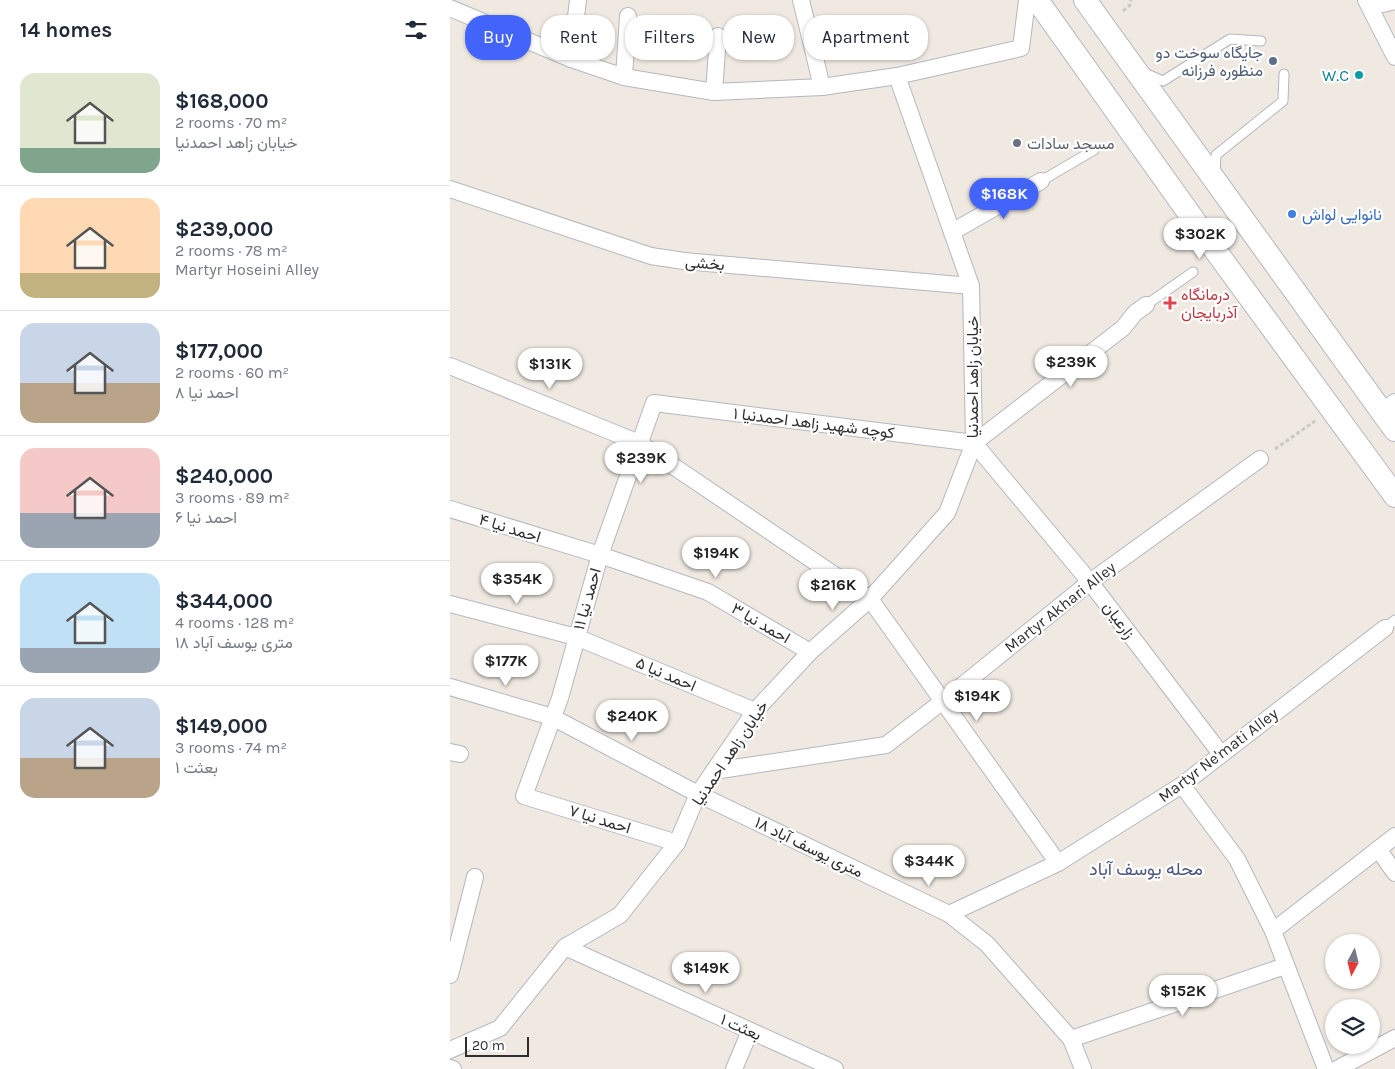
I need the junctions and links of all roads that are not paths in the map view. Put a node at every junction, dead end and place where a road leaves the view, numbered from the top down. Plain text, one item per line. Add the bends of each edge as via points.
1 (578, 0) edge
2 (802, 0) edge
3 (1027, 0) edge
4 (1036, 0) edge
5 (1085, 0) edge
6 (1395, 1) edge
7 (1368, 4) edge
8 (450, 8) edge
9 (576, 15) edge
10 (718, 36) dead end
11 (1262, 41) dead end
12 (541, 46) edge
13 (1395, 57) edge
14 (575, 60) edge
15 (625, 60) edge
16 (1135, 69) junction
17 (1284, 74) dead end
18 (897, 76) junction
19 (624, 77) junction
20 (822, 87) junction
21 (714, 92) junction
22 (1094, 150) dead end
23 (1215, 180) junction
24 (1041, 181) joint
25 (450, 189) edge
26 (952, 232) junction
27 (1193, 272) dead end
28 (971, 286) junction
29 (1146, 305) joint
30 (450, 366) edge
31 (654, 403) joint
32 (1388, 407) edge
33 (1395, 430) edge
34 (639, 443) junction
35 (974, 444) junction
36 (1260, 459) road end
37 (1395, 496) edge
38 (450, 509) edge
39 (600, 555) junction
40 (1090, 582) junction
41 (870, 599) junction
42 (450, 604) edge
43 (1390, 624) edge
44 (576, 637) junction
45 (810, 652) junction
46 (450, 687) edge
47 (943, 701) junction
48 (755, 711) junction
49 (552, 717) junction
50 (1221, 754) junction
51 (714, 771) junction
52 (1182, 785) junction
53 (698, 794) junction
54 (524, 796) joint
55 (1395, 836) edge
56 (677, 843) junction
57 (1378, 849) junction
58 (1058, 862) junction
59 (1395, 873) edge
60 (475, 877) dead end
61 (949, 914) junction
62 (1273, 931) junction
63 (565, 947) junction
64 (1285, 966) junction
65 (450, 975) edge
66 (750, 1031) junction
67 (1395, 1038) edge
68 (1071, 1039) junction
69 (450, 1050) edge
70 (450, 1068) edge
71 (454, 1069) edge
72 (734, 1069) edge
73 (835, 1069) edge
74 (1084, 1069) edge
75 (1326, 1069) edge
76 (1337, 1069) edge

1 - 9 street
2 - 20 street
3 - 18 street via 1021,48
4 - 37 main road
5 - 16 main road
6 - 7 street
7 - 13 street
8 - 12 street
10 - 21 street
11 - 16 lane via 1230,39 1163,81
14 - 19 street
15 - 19 street
16 - 23 main road
17 - 23 lane via 1283,101 1216,155
18 - 20 street
18 - 26 street, خیابان زاهد احمدنیا
19 - 21 street
20 - 21 street
22 - 24 lane
23 - 32 main road
24 - 26 street
25 - 28 street, بخشی via 651,256
26 - 28 street, خیابان زاهد احمدنیا
27 - 29 lane
28 - 35 street, خیابان زاهد احمدنیا
29 - 35 street via 1123,328
30 - 34 street
31 - 34 street, احمد نیا ۱۱
31 - 35 street, کوچه شهید زاهد احمدنیا ۱
32 - 33 main road
34 - 39 street, احمد نیا ۱۱
34 - 41 street
35 - 40 street, زارعیان
35 - 41 street, خیابان زاهد احمدنیا via 947,512
36 - 40 street, Martyr Akhari Alley
38 - 39 street, احمد نیا ۴
39 - 44 street, احمد نیا ۱۱
39 - 45 street, احمد نیا ۳ via 708,592
40 - 47 street, Martyr Akhari Alley
40 - 50 street, زارعیان
41 - 45 street, خیابان زاهد احمدنیا
41 - 47 street
42 - 44 street, احمد نیا ۵
43 - 50 street, Martyr Ne'mati Alley
44 - 48 street, احمد نیا ۵
44 - 49 street, احمد نیا ۱۱
45 - 48 street, خیابان زاهد احمدنیا
46 - 49 street, ۱۸ متری یوسف آباد
47 - 51 street, Martyr Akhari Alley via 886,745
47 - 58 street
48 - 51 street, خیابان زاهد احمدنیا
49 - 53 street, ۱۸ متری یوسف آباد
49 - 54 street, احمد نیا ۱۱
50 - 52 street, Martyr Ne'mati Alley
51 - 53 street, خیابان زاهد احمدنیا
52 - 58 street, Martyr Ne'mati Alley
52 - 62 street via 1237,859
53 - 56 street, خیابان زاهد احمدنیا
53 - 61 street, ۱۸ متری یوسف آباد
54 - 56 street, احمد نیا ۷
55 - 57 street
56 - 63 street, خیابان زاهد احمدنیا via 620,915
57 - 59 street
57 - 62 street
58 - 61 street, Martyr Ne'mati Alley
60 - 65 street
61 - 68 street, ۱۸ متری یوسف آباد via 988,944
62 - 64 street
63 - 66 street, بعثت ۱
63 - 69 street, خیابان زاهد احمدنیا via 500,1028
64 - 68 street
64 - 75 street
66 - 72 street
66 - 73 street, بعثت ۱
67 - 76 street
68 - 74 street, ۱۸ متری یوسف آباد
70 - 71 street

